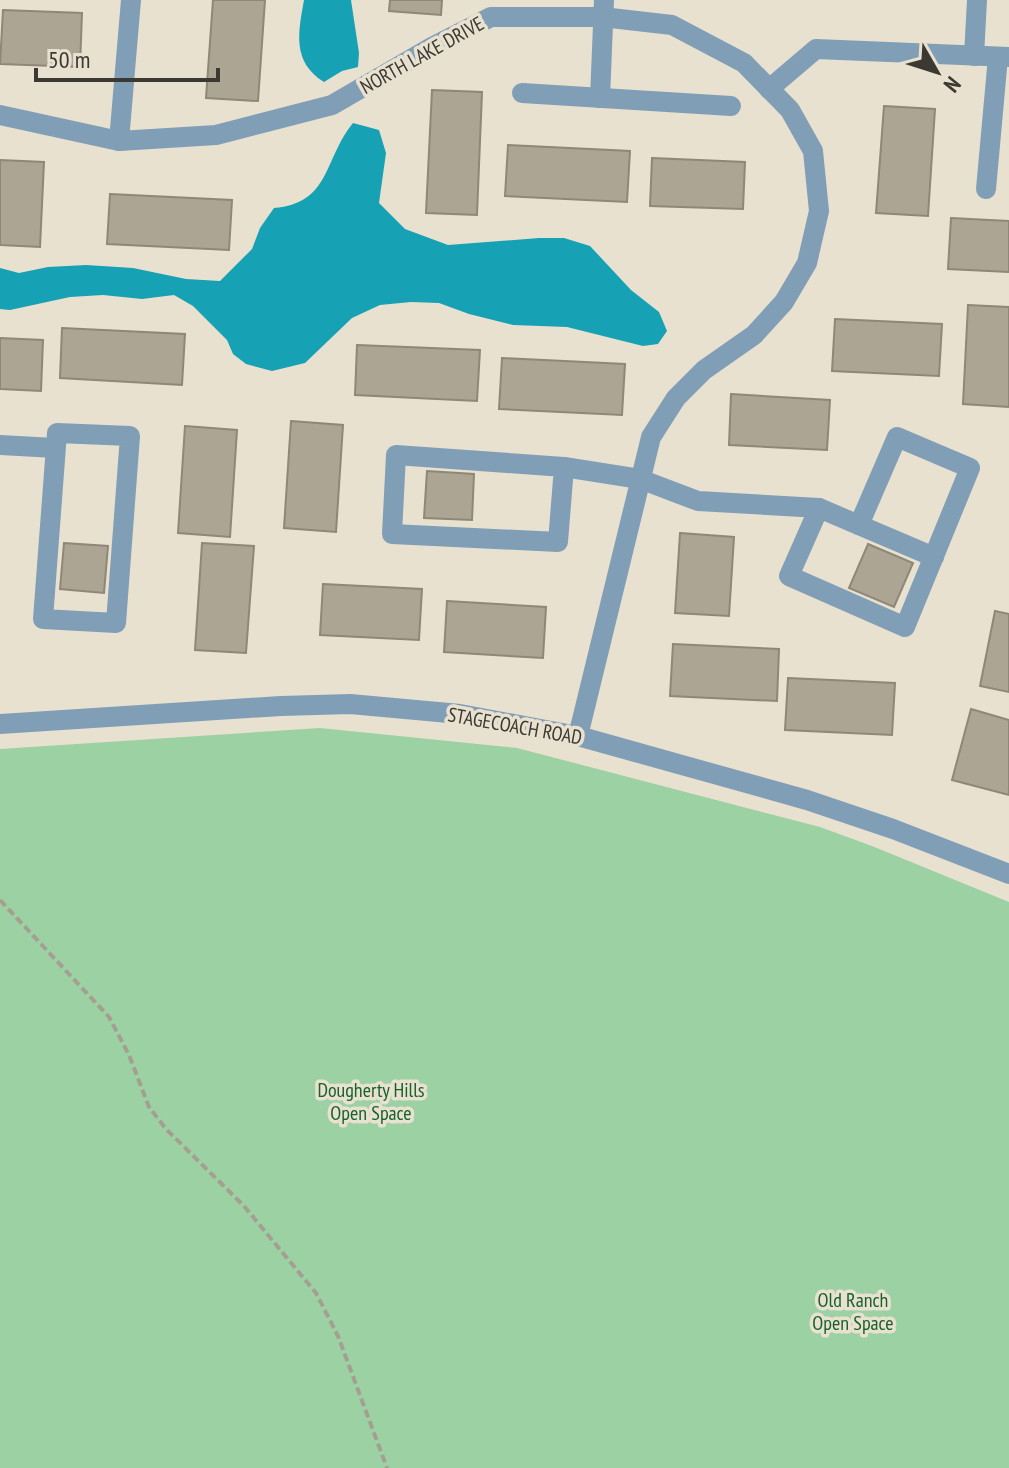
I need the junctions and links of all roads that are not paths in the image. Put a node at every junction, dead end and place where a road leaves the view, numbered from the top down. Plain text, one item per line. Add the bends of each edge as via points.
1 (131, 0) edge
2 (977, 0) edge
3 (603, 8) edge
4 (974, 56) junction
5 (1004, 57) edge
6 (769, 89) junction
7 (522, 93) dead end
8 (600, 98) junction
9 (731, 106) dead end
10 (0, 115) edge
11 (119, 141) junction
12 (986, 189) dead end
13 (0, 445) edge
14 (55, 448) junction
15 (564, 467) junction
16 (640, 479) junction
17 (819, 508) junction
18 (859, 525) junction
19 (934, 557) junction
20 (0, 724) edge
21 (578, 736) junction
22 (1009, 874) edge

1 - 11 street
2 - 4 street
3 - 6 street, NORTH LAKE DRIVE via 672,25 744,63
3 - 8 street
3 - 11 street, NORTH LAKE DRIVE via 491,17 332,105 216,135
4 - 5 street
4 - 6 street via 816,49
5 - 12 street
6 - 16 street, NORTH LAKE DRIVE via 790,110 813,151 819,211 807,263 784,302 754,335 704,370 676,398 651,437
7 - 8 street
8 - 9 street
10 - 11 street, NORTH LAKE DRIVE
13 - 14 street
14 - 14 street via 43,619 116,623 130,436 57,433
15 - 15 street via 396,455 392,534 558,542
15 - 16 street
16 - 17 street via 698,501
16 - 21 street, NORTH LAKE DRIVE
17 - 18 street
17 - 19 street via 789,576 890,621 905,627
18 - 19 street
18 - 19 street via 897,437 970,468
20 - 21 street, STAGECOACH ROAD via 350,704 460,714
21 - 22 street, STAGECOACH ROAD via 807,800

